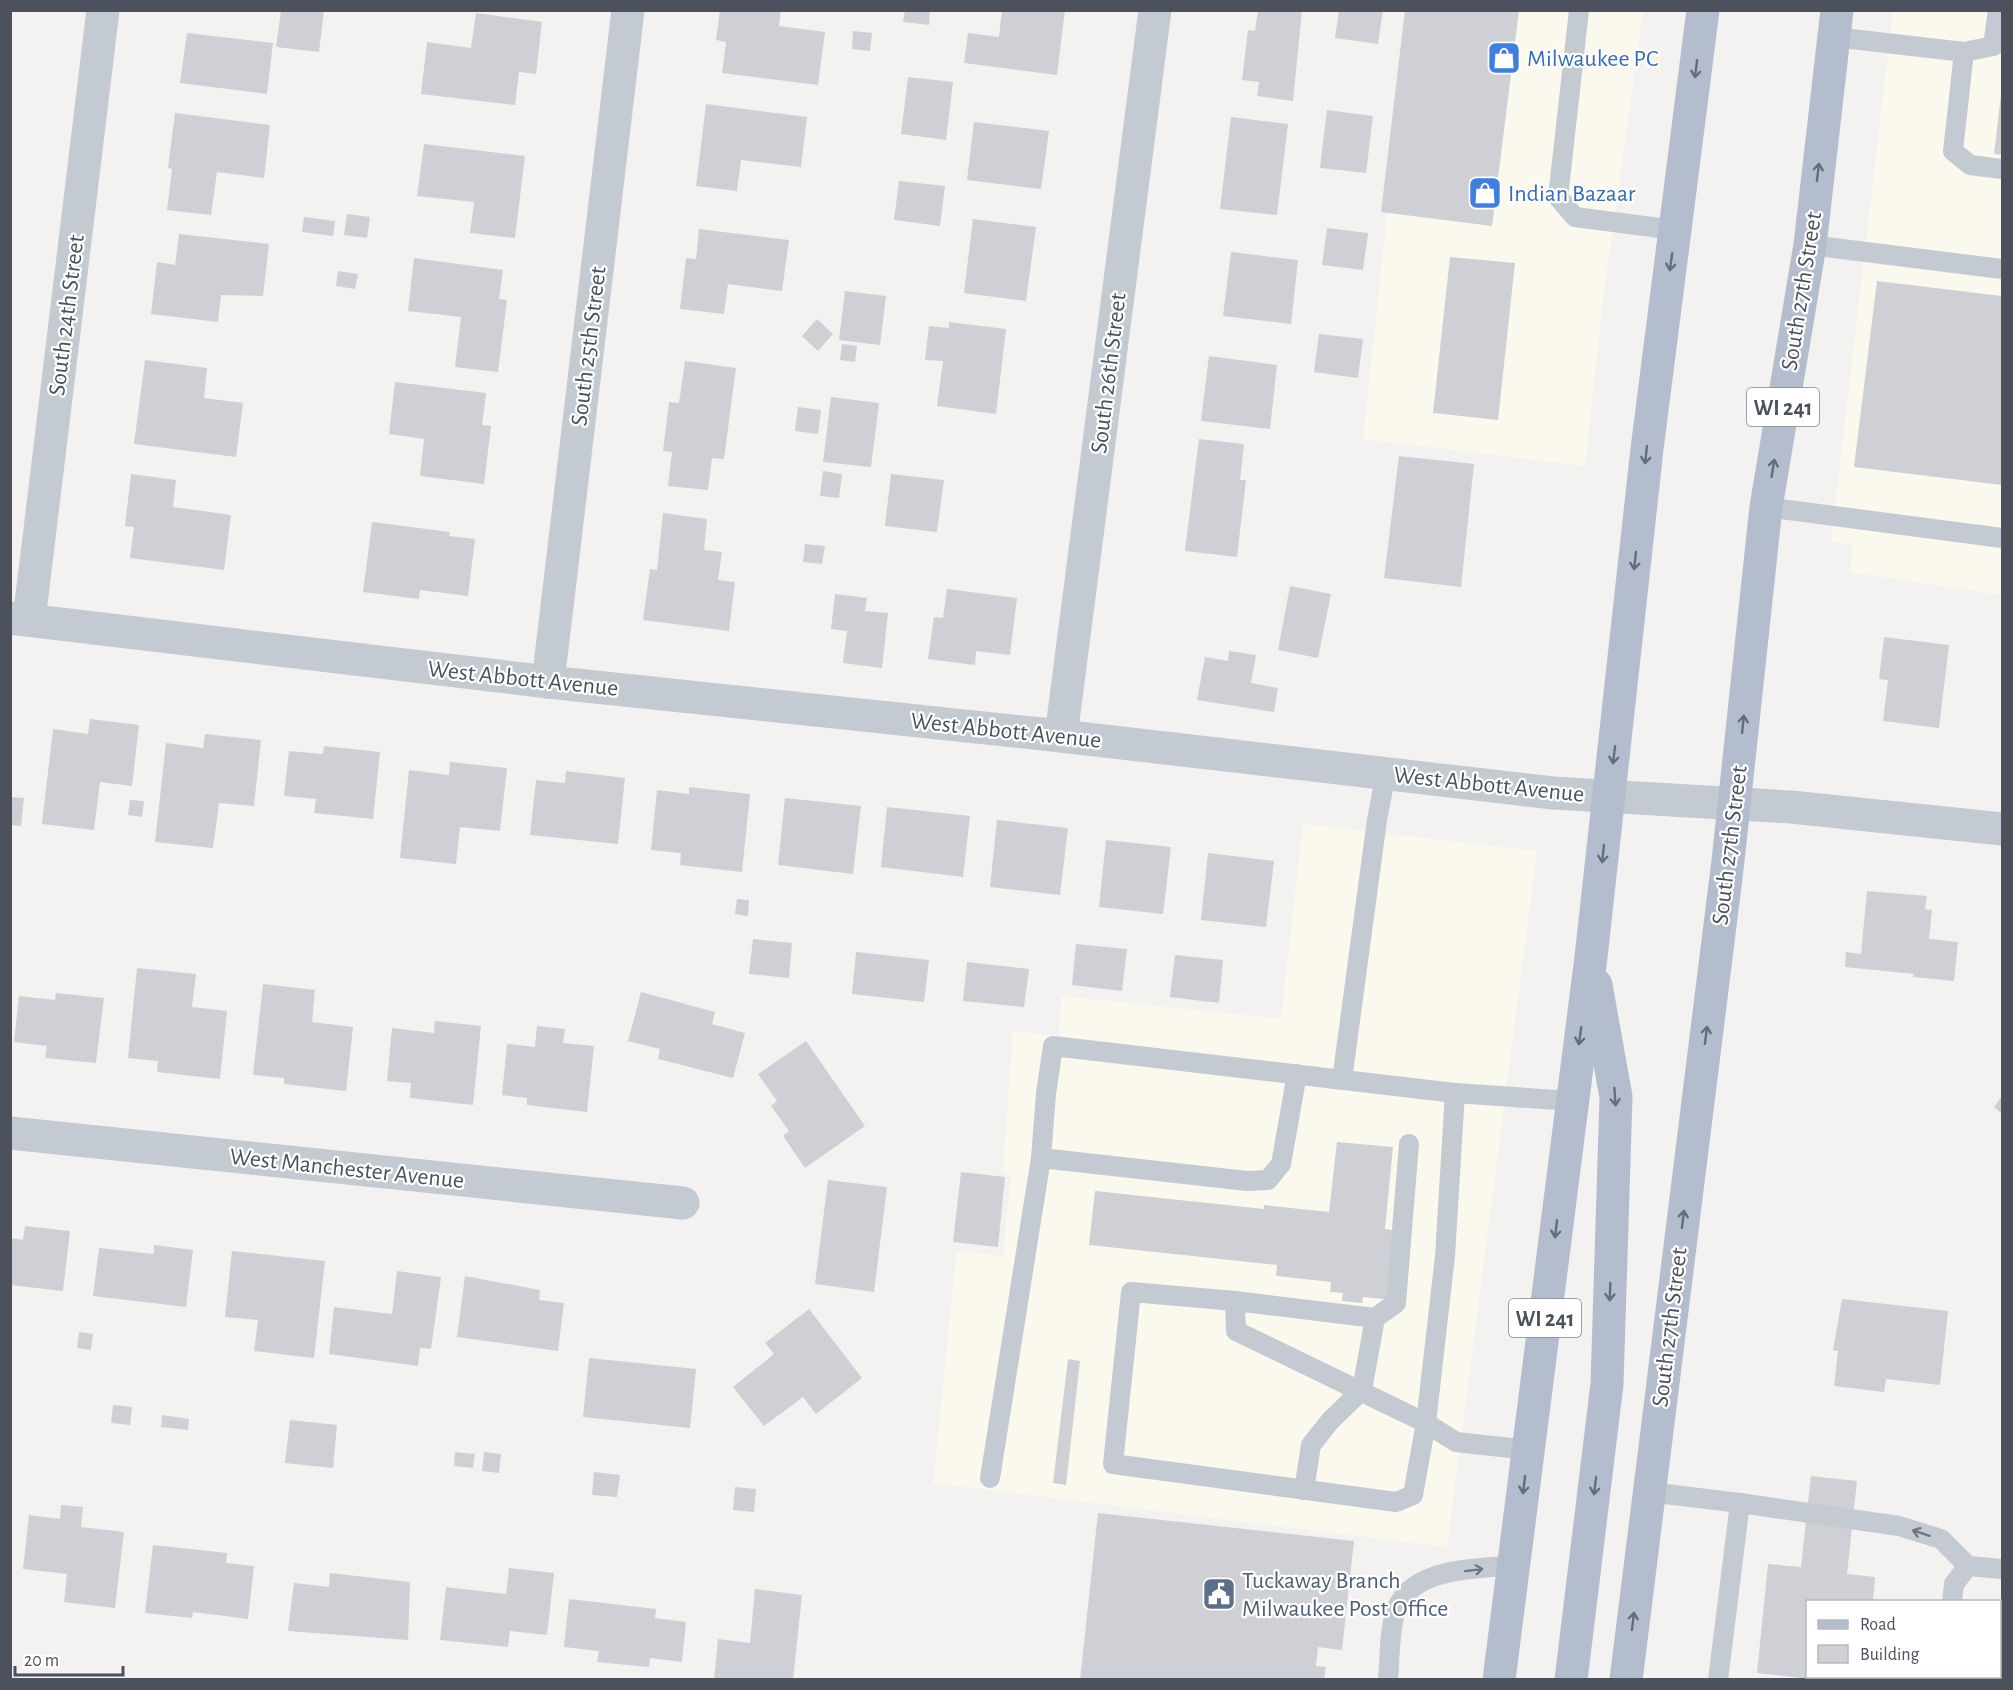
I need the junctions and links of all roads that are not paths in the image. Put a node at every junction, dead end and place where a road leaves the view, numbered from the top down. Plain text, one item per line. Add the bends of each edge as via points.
1 (103, 10) edge
2 (628, 10) edge
3 (1155, 10) edge
4 (1579, 10) edge
5 (1703, 10) edge
6 (1998, 10) edge
7 (1836, 24) edge
8 (1964, 52) junction
9 (2002, 169) edge
10 (1675, 230) junction
11 (1810, 245) junction
12 (2002, 269) edge
13 (1767, 507) junction
14 (2002, 538) edge
15 (20, 619) edge
16 (548, 682) junction
17 (1061, 736) junction
18 (1386, 773) junction
19 (1609, 796) junction
20 (1734, 803) junction
21 (2002, 829) edge
22 (1591, 957) junction
23 (1297, 1074) junction
24 (1342, 1080) junction
25 (1455, 1093) junction
26 (1571, 1101) junction
27 (10, 1133) edge
28 (1410, 1144) dead end
29 (1041, 1158) junction
30 (683, 1203) dead end
31 (1235, 1301) junction
32 (1374, 1318) junction
33 (1362, 1390) junction
34 (1426, 1423) junction
35 (1529, 1450) junction
36 (990, 1478) dead end
37 (1304, 1490) junction
38 (1649, 1492) junction
39 (1740, 1503) junction
40 (1515, 1565) junction
41 (1968, 1566) junction
42 (2002, 1569) edge
43 (1952, 1600) edge
44 (1388, 1680) edge
45 (1499, 1680) edge
46 (1571, 1680) edge
47 (1626, 1680) edge
48 (1718, 1680) edge

1 - 15 street, South 24th Street
2 - 16 street, South 25th Street
3 - 17 street, South 26th Street
4 - 10 lane via 1558,197 1575,217
5 -> 10 main road, WI 241
6 - 8 lane via 1993,46
7 - 8 lane
11 -> 7 main road, South 27th Street / WI 241
8 - 9 lane via 1953,151 1970,165
10 -> 19 main road, WI 241
11 - 12 lane
13 -> 11 main road, South 27th Street / WI 241
13 - 14 lane
20 -> 13 main road, South 27th Street / WI 241
15 - 16 street, West Abbott Avenue
16 - 17 street, West Abbott Avenue
17 - 18 street, West Abbott Avenue
18 - 19 street, West Abbott Avenue
18 - 24 lane
19 - 20 street, West Abbott Avenue
19 -> 22 main road, WI 241
20 - 21 street, West Abbott Avenue
38 -> 20 main road, South 27th Street / WI 241
22 -> 26 main road, WI 241
22 -> 46 main road via 1616,1097 1607,1384
23 - 24 lane
23 - 29 lane via 1281,1164 1268,1180 1246,1181
23 - 29 lane via 1053,1046
24 - 25 lane
25 - 26 lane
25 - 34 lane via 1445,1256
26 -> 35 main road, WI 241
27 - 30 street, West Manchester Avenue
28 - 32 lane via 1396,1303
29 - 36 lane
31 - 32 lane
31 - 33 lane via 1236,1331
31 - 37 lane via 1131,1292 1113,1464
32 - 33 lane
33 - 34 lane
33 - 37 lane via 1311,1445
34 - 35 lane via 1456,1442
34 - 37 lane via 1413,1495 1396,1502
35 -> 40 main road, WI 241
38 - 39 lane
47 -> 38 main road, South 27th Street / WI 241
41 -> 39 lane via 1941,1539 1899,1526
39 - 48 lane
44 -> 40 lane via 1396,1612 1405,1592 1433,1576
40 - 45 main road, WI 241
41 - 42 lane
41 - 43 lane via 1954,1584

